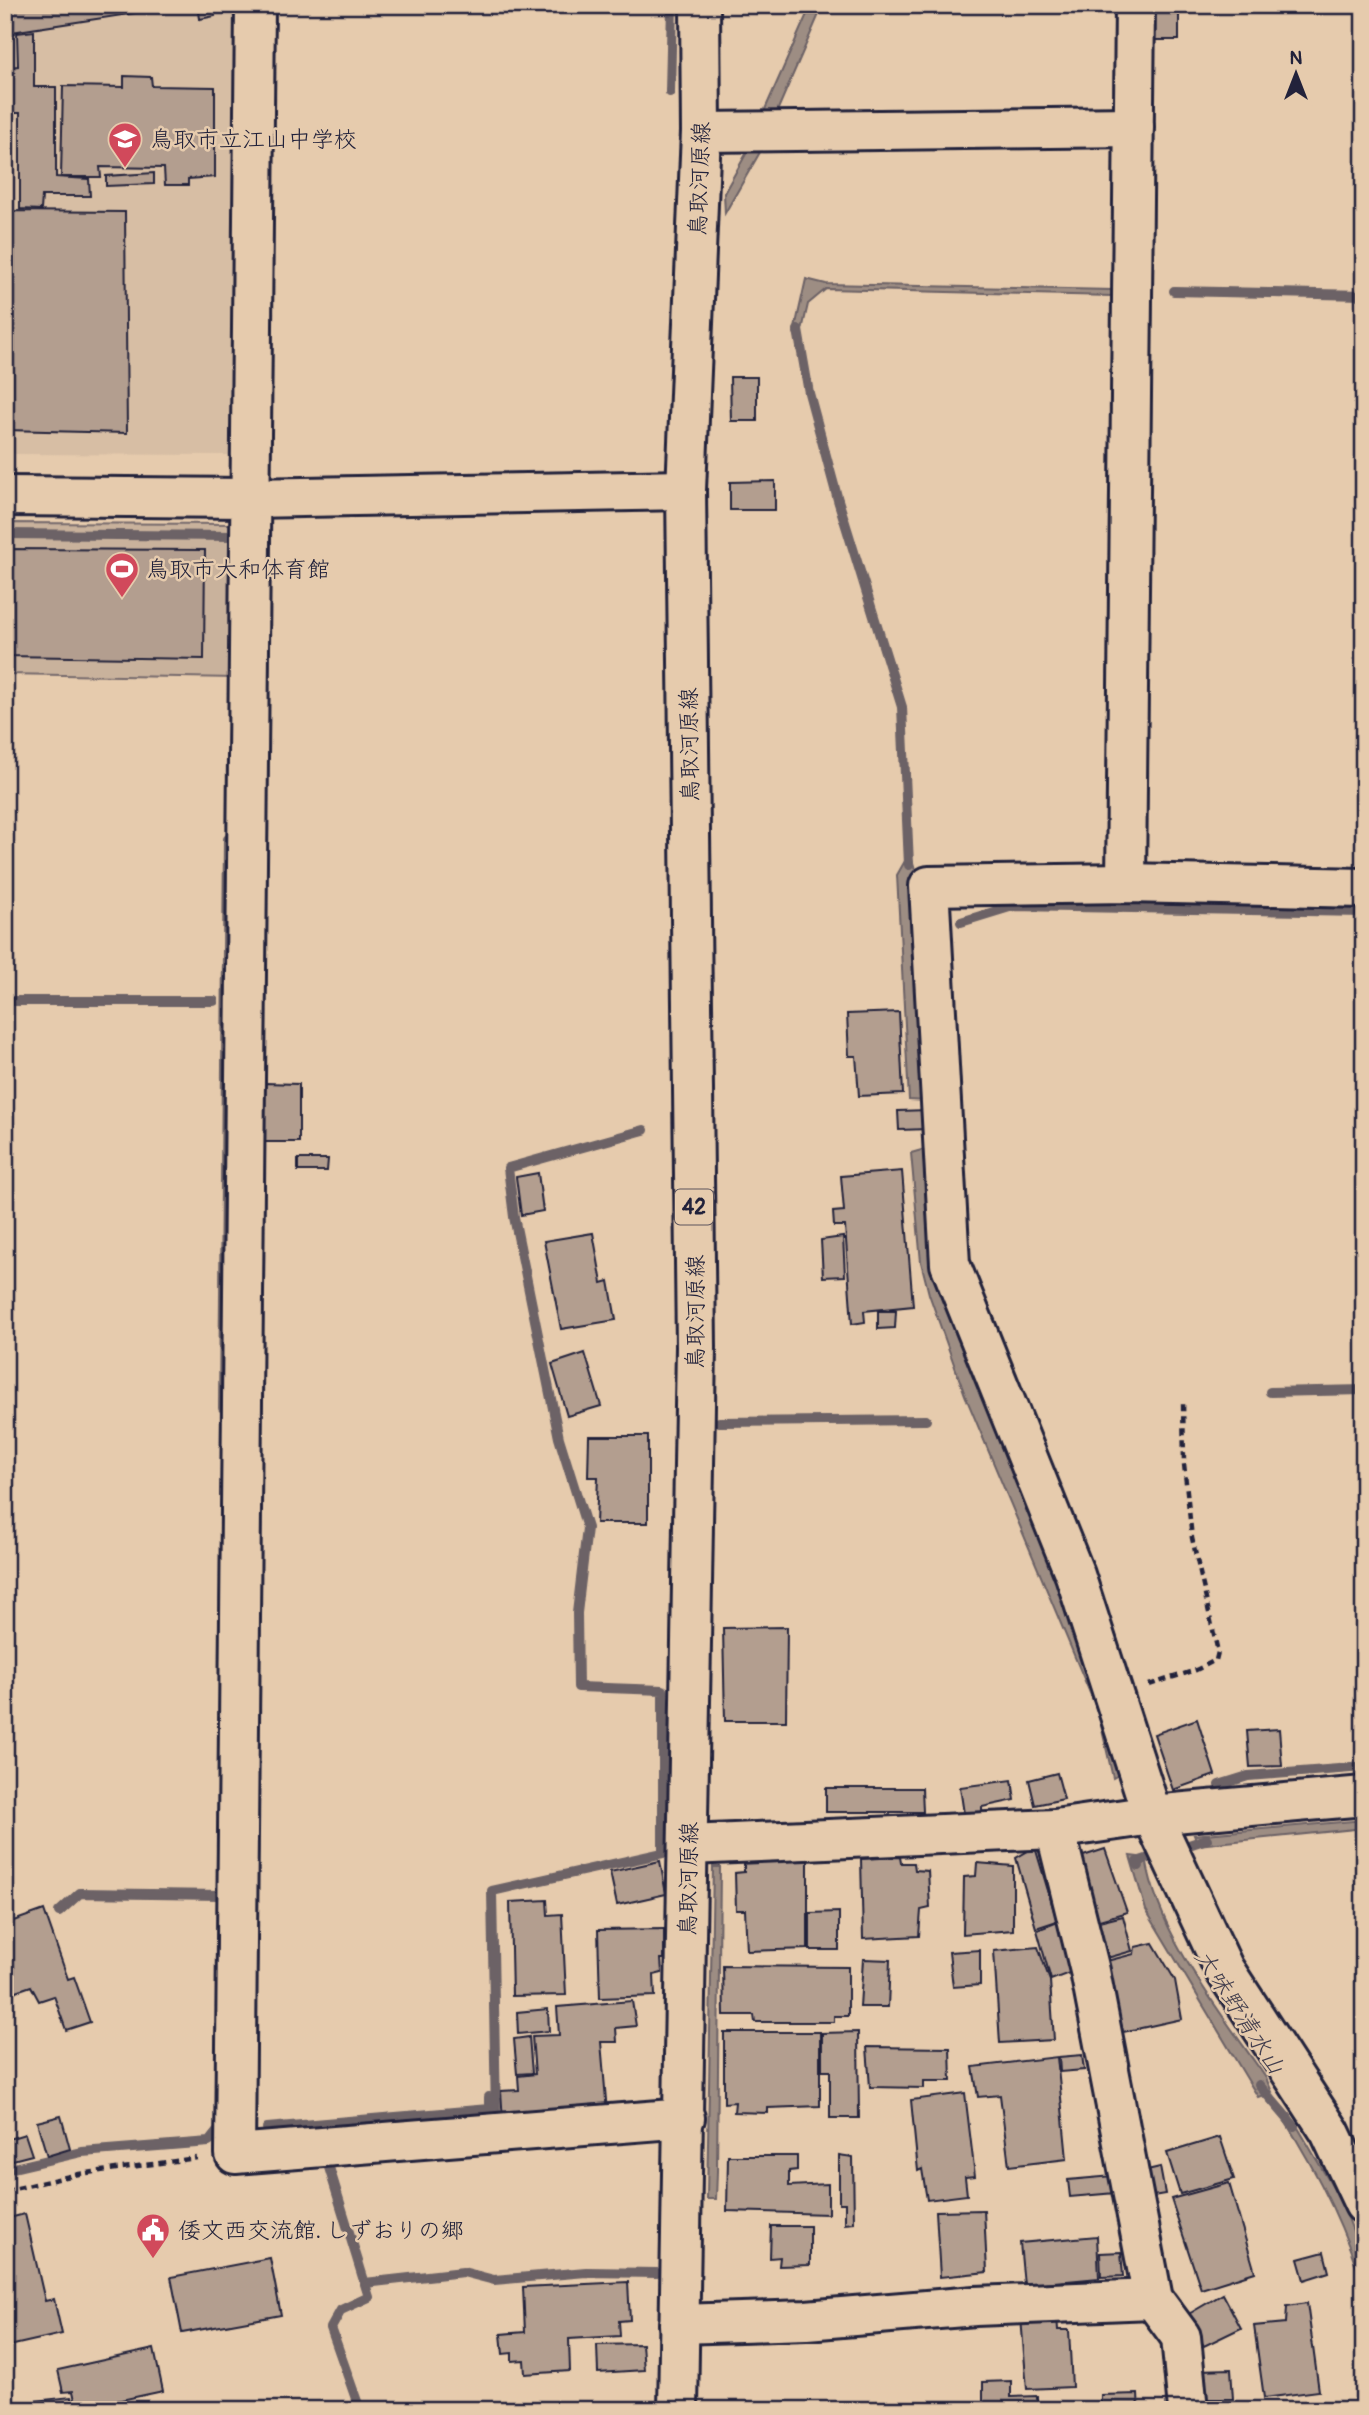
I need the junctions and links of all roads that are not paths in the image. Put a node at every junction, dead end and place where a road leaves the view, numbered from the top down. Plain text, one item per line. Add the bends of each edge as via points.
1 (255, 5) edge
2 (700, 5) edge
3 (1135, 5) edge
4 (1134, 127) junction
5 (701, 132) junction
6 (686, 490) junction
7 (5, 496) edge
8 (248, 498) junction
9 (1126, 883) junction
10 (1364, 888) edge
11 (1364, 1796) edge
12 (1152, 1815) junction
13 (1055, 1829) junction
14 (689, 1845) junction
15 (685, 2118) junction
16 (1364, 2204) edge
17 (1153, 2299) junction
18 (678, 2324) junction
19 (678, 2410) edge
20 (1188, 2410) edge

1 - 8 street
2 - 5 street, 鳥取河原線 / 42
3 - 4 street
4 - 5 street
4 - 9 street
5 - 6 street, 鳥取河原線 / 42
6 - 8 street
6 - 14 street, 鳥取河原線 / 42 via 696,1346
7 - 8 street
8 - 15 street via 235,2154
9 - 10 street
9 - 12 street via 929,886 950,1264 1075,1575
11 - 12 street
12 - 13 street
12 - 16 street via 1224,1969 1330,2132
13 - 14 street
13 - 17 street via 1090,1971
14 - 15 street, 鳥取河原線 / 42
15 - 18 street, 鳥取河原線 / 42
17 - 18 street
17 - 20 street via 1181,2337
18 - 19 street, 鳥取河原線 / 42

